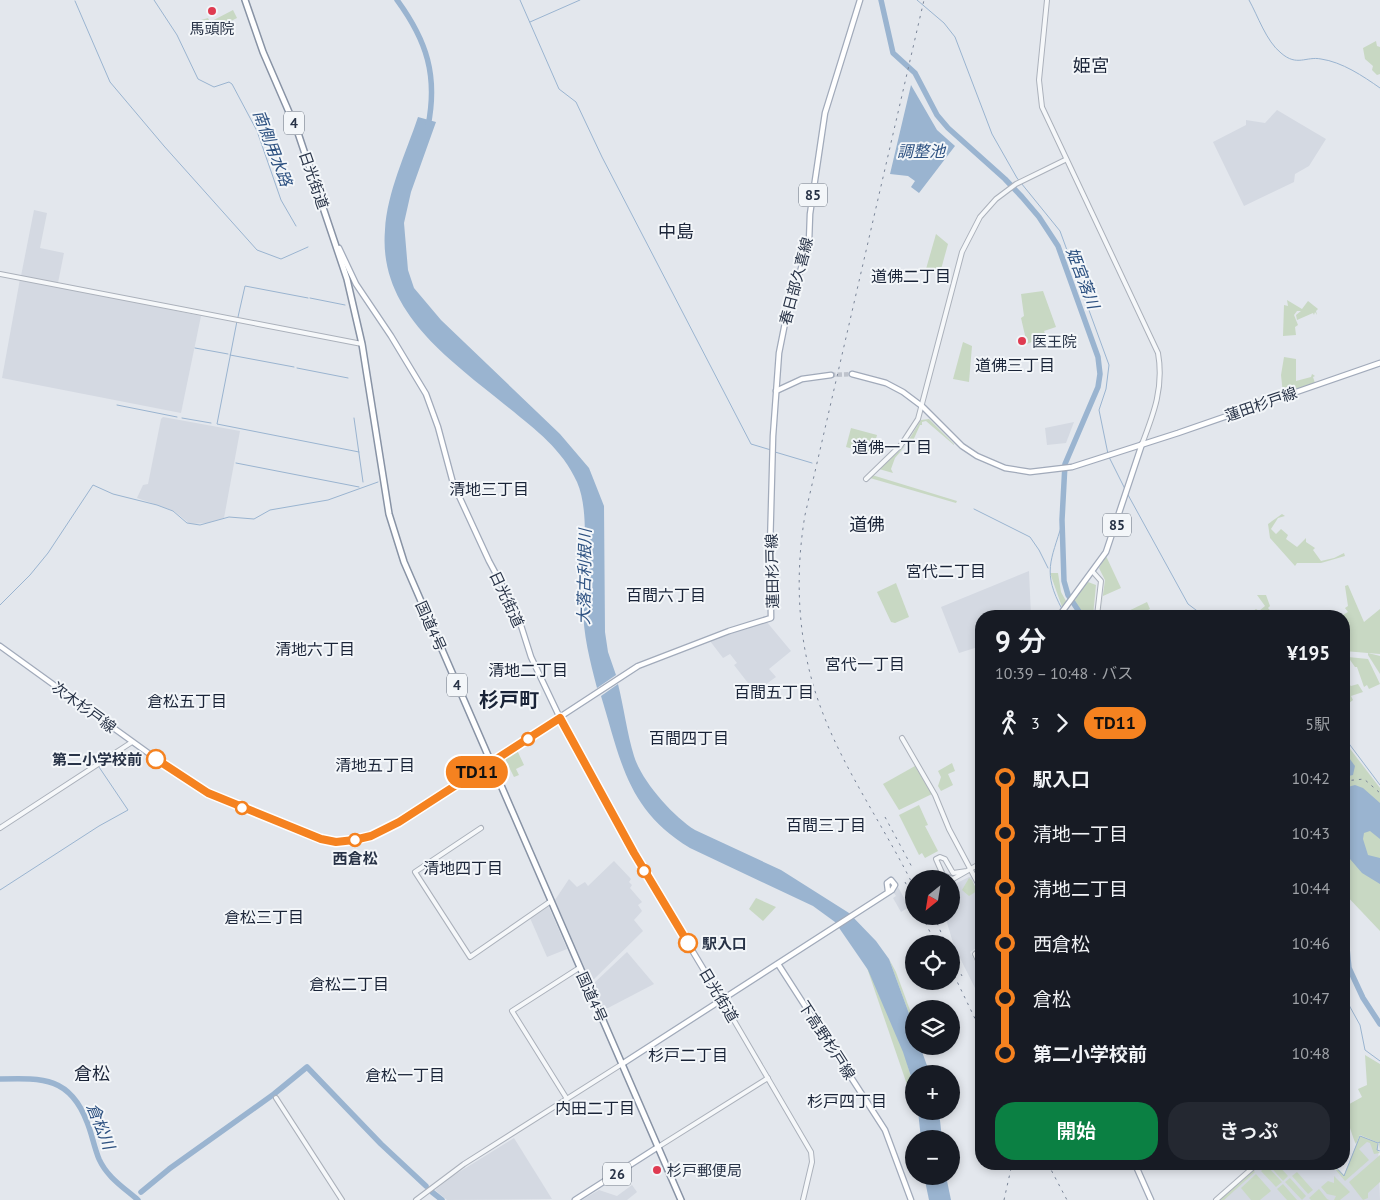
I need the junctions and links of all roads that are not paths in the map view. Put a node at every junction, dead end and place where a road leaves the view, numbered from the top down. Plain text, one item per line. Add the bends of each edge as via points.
1 (245, 0) edge
2 (860, 0) edge
3 (1047, 0) edge
4 (1065, 160) junction
5 (339, 248) junction
6 (0, 274) edge
7 (348, 279) junction
8 (356, 284) junction
9 (350, 288) junction
10 (362, 344) junction
11 (1380, 363) edge
12 (831, 374) tunnel mouth
13 (852, 374) tunnel mouth
14 (776, 391) junction
15 (922, 407) junction
16 (1142, 444) junction
17 (866, 479) dead end
18 (1093, 572) junction
19 (1063, 610) edge
20 (1098, 610) edge
21 (0, 646) edge
22 (560, 718) junction
23 (902, 738) dead end
24 (132, 742) junction
25 (491, 763) junction
26 (0, 828) edge
27 (482, 828) dead end
28 (975, 866) edge
29 (970, 869) junction
30 (975, 878) edge
31 (888, 891) dead end
32 (551, 901) junction
33 (778, 964) junction
34 (579, 968) junction
35 (722, 1000) junction
36 (622, 1064) junction
37 (768, 1078) junction
38 (276, 1098) dead end
39 (567, 1099) junction
40 (658, 1147) junction
41 (1138, 1170) edge
42 (1250, 1170) edge
43 (342, 1200) edge
44 (416, 1200) edge
45 (575, 1200) edge
46 (681, 1200) edge
47 (803, 1200) edge
48 (911, 1200) edge
49 (1151, 1200) edge
50 (1216, 1200) edge

1 - 5 highway, 日光街道 / 4 via 263,52 295,124
2 - 14 main road, 春日部久喜線 / 85 via 825,113 809,242 783,332
3 - 4 street via 1039,94 1047,122
4 - 15 street via 1016,184 980,217 962,252
4 - 16 street via 1158,353 1159,395
5 - 7 highway, 日光街道 / 4
5 - 8 main road
6 - 10 street
7 - 8 main road
7 - 9 highway, 国道4号 / 4
8 - 9 main road
8 - 22 main road, 日光街道 via 426,394 453,484 517,613 533,663
9 - 10 highway, 国道4号 / 4
10 - 25 highway, 国道4号 / 4 via 385,494 395,534 411,579
11 - 16 main road, 蓮田杉戸線
12 - 14 main road via 802,380
13 - 15 main road via 886,383
14 - 22 main road, 蓮田杉戸線 via 770,564 773,616 638,666
15 - 16 main road via 962,446 990,463 1022,472 1072,467
15 - 17 street via 904,441
16 - 18 main road, 85 via 1111,541
18 - 19 main road, 85
18 - 20 street via 1100,581
21 - 24 main road, 次木杉戸線
22 - 25 main road
22 - 35 main road, 日光街道 via 634,853
23 - 29 street via 918,763
24 - 25 main road, 次木杉戸線 via 208,793 314,837 336,842 379,833
24 - 26 street
25 - 32 highway, 国道4号 / 4
27 - 32 street via 415,872 470,957
28 - 29 street
29 - 29 street via 956,878 948,878 936,859 944,858 953,873
29 - 30 street
31 - 33 main road
32 - 34 highway, 国道4号 / 4
33 - 35 main road
33 - 48 main road, 下高野杉戸線 via 885,1130
34 - 36 highway, 国道4号 / 4
34 - 39 street via 512,1011
35 - 36 main road
35 - 37 street, 日光街道
36 - 39 street
36 - 40 highway, 4
37 - 40 street
37 - 47 street, 日光街道 via 811,1152 812,1162
38 - 43 street
39 - 44 street via 464,1164
40 - 45 main road, 26
40 - 46 highway, 4
41 - 49 main road
42 - 50 street

